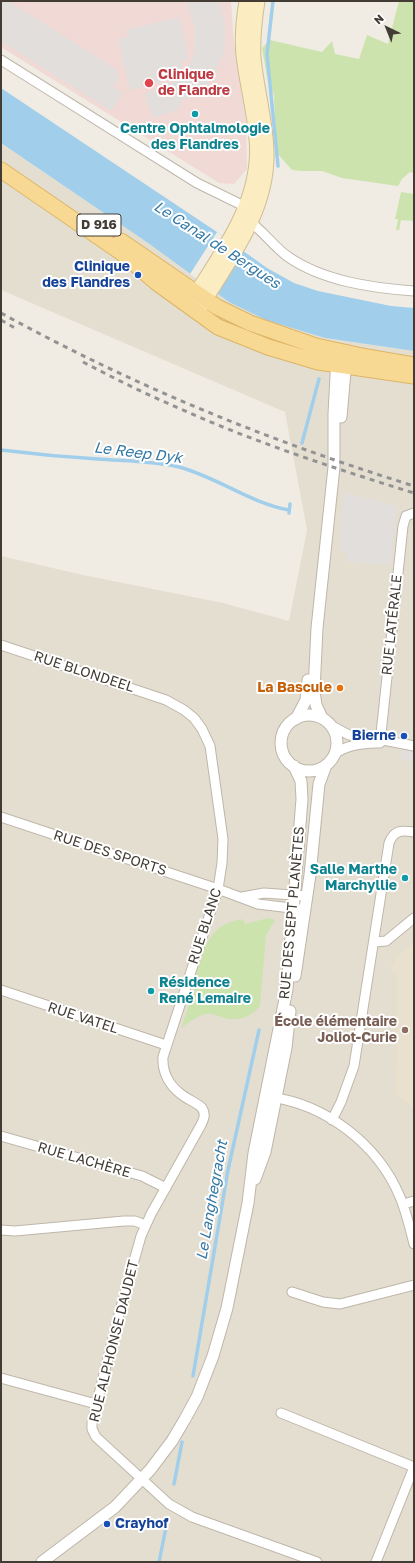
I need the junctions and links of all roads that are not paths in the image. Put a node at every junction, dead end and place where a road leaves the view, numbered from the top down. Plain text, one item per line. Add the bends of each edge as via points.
1 (246, 1) edge
2 (258, 1) edge
3 (1, 60) edge
4 (1, 159) edge
5 (1, 170) edge
6 (248, 214) junction
7 (204, 291) junction
8 (414, 291) edge
9 (193, 309) junction
10 (342, 359) junction
11 (414, 365) edge
12 (414, 376) edge
13 (414, 513) edge
14 (317, 628) junction
15 (1, 645) edge
16 (166, 700) joint
17 (322, 718) junction
18 (296, 719) junction
19 (332, 726) junction
20 (380, 741) junction
21 (414, 746) edge
22 (334, 754) junction
23 (326, 765) junction
24 (294, 766) junction
25 (1, 817) edge
26 (414, 832) edge
27 (218, 889) junction
28 (296, 895) junction
29 (307, 896) junction
30 (242, 897) junction
31 (300, 909) junction
32 (414, 918) edge
33 (374, 942) junction
34 (1, 990) edge
35 (166, 1045) junction
36 (271, 1097) junction
37 (332, 1120) junction
38 (1, 1136) edge
39 (166, 1188) junction
40 (414, 1201) edge
41 (403, 1204) junction
42 (145, 1225) junction
43 (1, 1230) edge
44 (414, 1244) edge
45 (414, 1285) edge
46 (292, 1292) dead end
47 (1, 1378) edge
48 (96, 1404) junction
49 (281, 1413) dead end
50 (414, 1467) edge
51 (142, 1480) junction
52 (42, 1562) edge
53 (317, 1562) edge
54 (376, 1562) edge

1 - 6 main road via 242,25 243,54 257,149
2 - 6 main road via 254,27 254,58 267,153 266,179
3 - 6 street
4 - 7 main road, D 916
5 - 9 main road, D 916 via 122,253
6 - 7 main road via 236,240
6 - 8 street via 280,251 311,269 366,285
7 - 9 main road
7 - 10 main road, D 916 via 230,314
9 - 10 main road, D 916 via 218,327 290,354 318,362
10 - 11 main road, D 916
10 - 12 main road, D 916
10 - 14 street via 334,414 335,449 330,512
13 - 20 street, RUE LATÉRALE via 406,516 403,526
14 - 17 street via 314,690 316,705
14 - 18 street via 306,700
15 - 16 street, RUE BLONDEEL
16 - 27 street, RUE BLANC via 194,718 210,746 223,839
17 - 18 street via 310,715
17 - 19 street
18 - 24 street via 287,727 282,741 285,755
19 - 20 street via 345,734
19 - 22 street via 337,740
20 - 21 street
20 - 22 street via 353,745
22 - 23 street
23 - 24 street via 310,770
23 - 29 street, RUE DES SEPT PLANÈTES via 318,788
24 - 28 street, RUE DES SEPT PLANÈTES via 301,781 302,794
25 - 27 street, RUE DES SPORTS
26 - 33 street via 397,832 389,843
27 - 30 street, RUE DES SPORTS
27 - 35 street, RUE BLANC
28 - 29 street
28 - 30 street via 264,893
28 - 31 street, RUE DES SEPT PLANÈTES
29 - 31 street, RUE DES SEPT PLANÈTES
30 - 31 street, RUE DES SPORTS via 264,905
31 - 36 street, RUE DES SEPT PLANÈTES
32 - 33 street via 386,941
33 - 37 street via 354,1066
34 - 35 street, RUE VATEL
35 - 39 street, RUE BLANC via 163,1065 170,1082 181,1095 202,1108 205,1114
36 - 37 street via 301,1104
36 - 51 street, RUE DES SEPT PLANÈTES via 254,1153 248,1203 227,1308 210,1366 185,1419 158,1461
37 - 41 street via 360,1140 377,1158
38 - 39 street, RUE LACHÈRE via 142,1176
39 - 42 street, RUE ALPHONSE DAUDET
40 - 41 street
41 - 44 street
42 - 43 street via 135,1221 124,1221
42 - 48 street, RUE ALPHONSE DAUDET
45 - 46 street via 340,1304 323,1302
47 - 48 street
48 - 51 street, RUE ALPHONSE DAUDET via 92,1422 94,1434
49 - 50 street
50 - 54 street
51 - 52 street, RUE DES SEPT PLANÈTES via 115,1507
51 - 53 street via 186,1515

